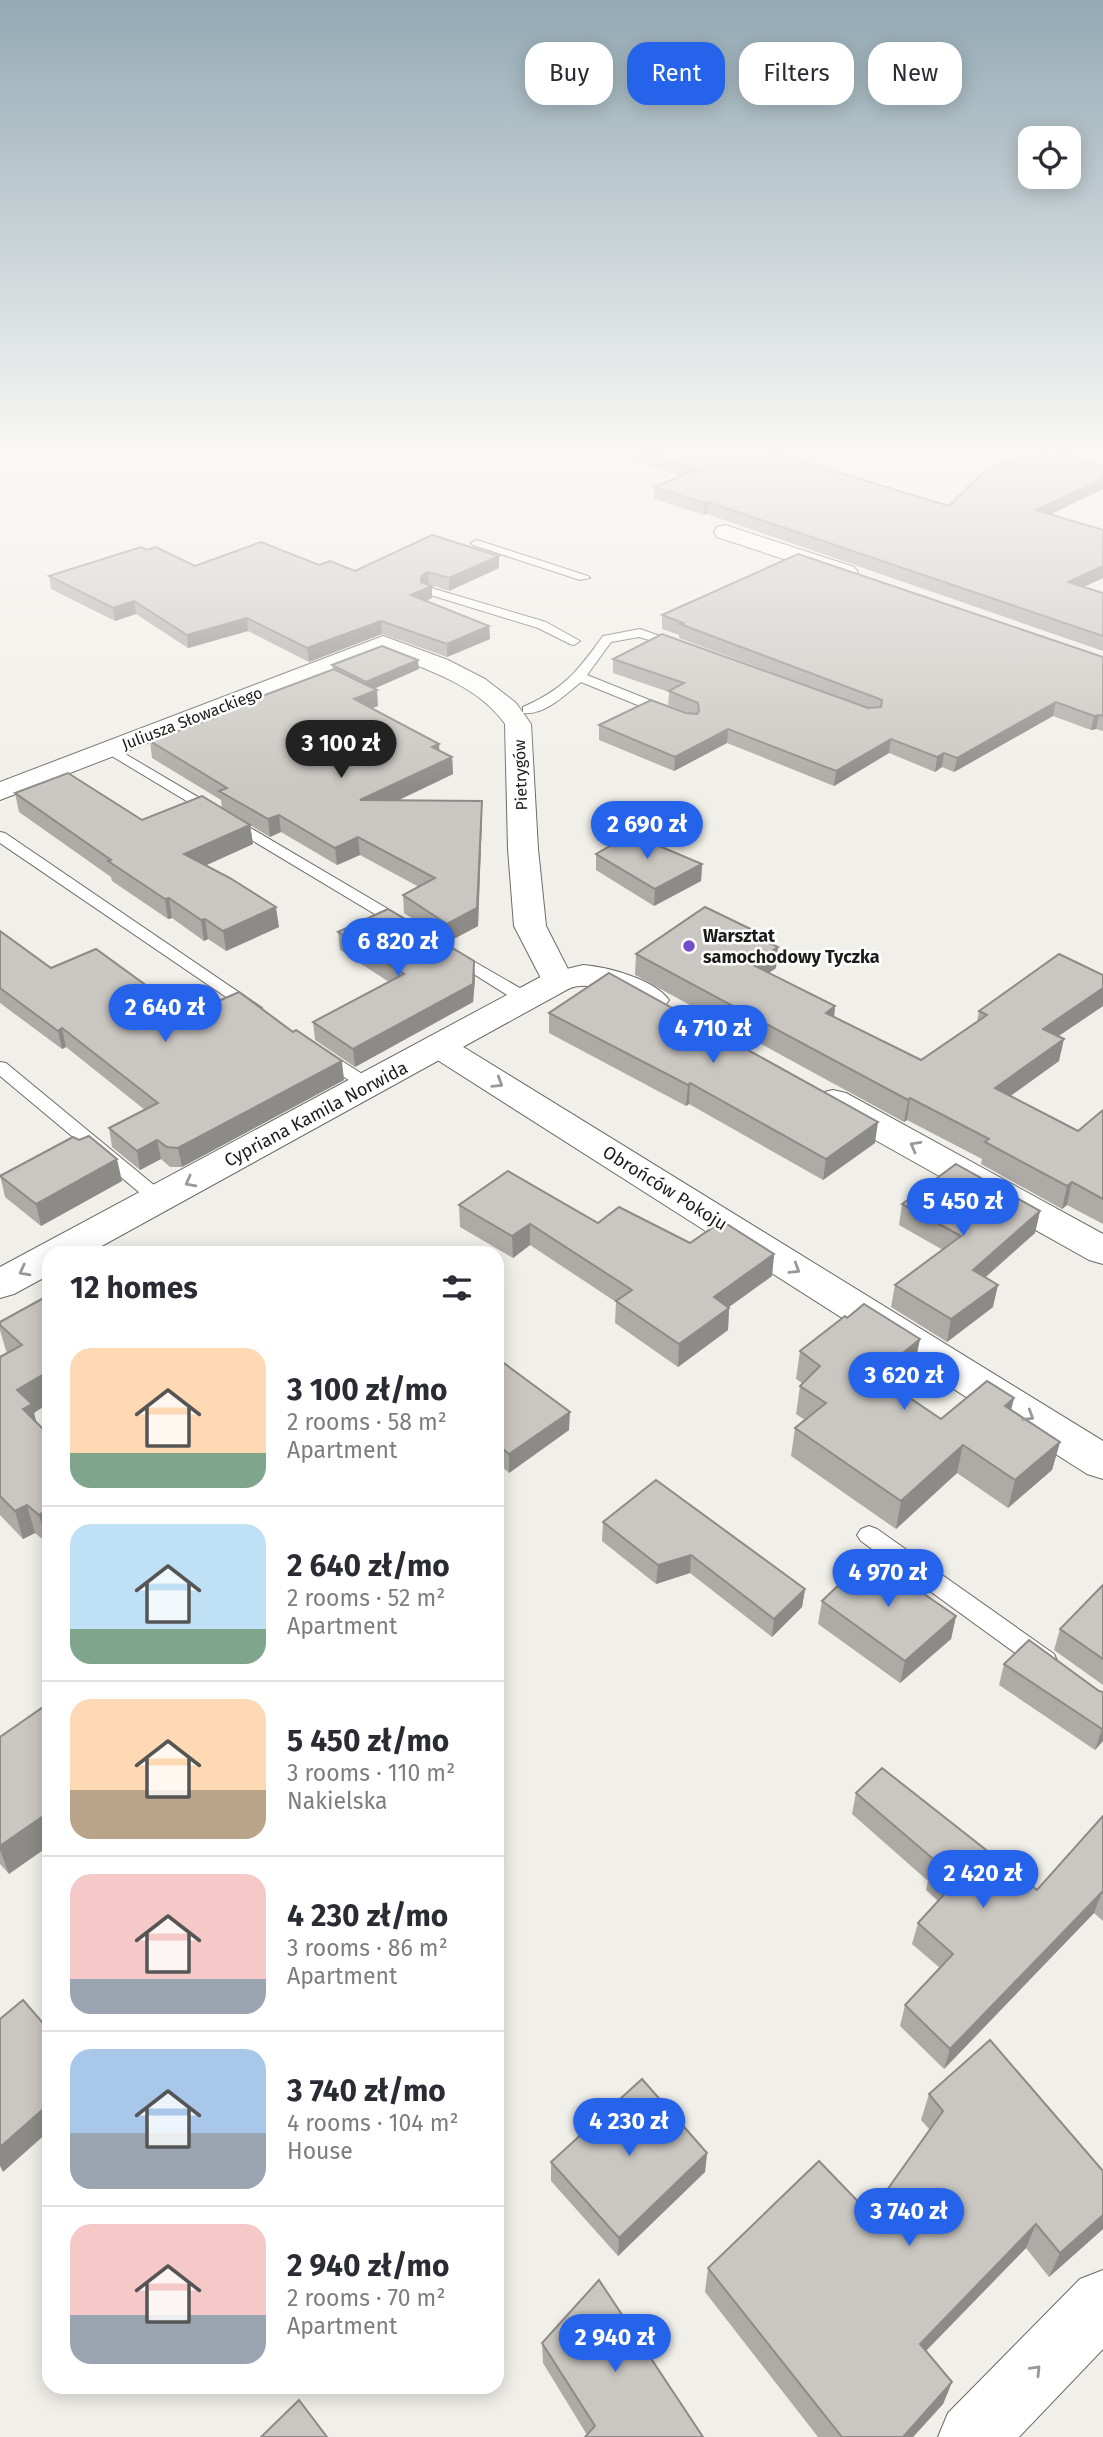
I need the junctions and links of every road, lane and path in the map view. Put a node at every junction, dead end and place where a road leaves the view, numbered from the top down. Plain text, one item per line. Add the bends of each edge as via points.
1 (543, 565) edge
2 (822, 565) edge
3 (584, 578) dead end
4 (868, 580) edge
5 (428, 591) edge
6 (575, 641) dead end
7 (383, 643) joint
8 (696, 651) edge
9 (580, 677) junction
10 (528, 710) dead end
11 (679, 717) edge
12 (110, 750) junction
13 (0, 792) edge
14 (0, 836) edge
15 (419, 934) edge
16 (442, 948) edge
17 (566, 978) junction
18 (526, 999) junction
19 (676, 1014) edge
20 (265, 1016) edge
21 (311, 1047) edge
22 (440, 1047) junction
23 (0, 1067) edge
24 (369, 1086) junction
25 (810, 1088) edge
26 (159, 1199) junction
27 (71, 1246) edge
28 (1103, 1251) edge
29 (42, 1262) edge
30 (0, 1284) edge
31 (1103, 1462) edge
32 (869, 1535) dead end
33 (1065, 1675) edge
34 (1103, 2302) edge
35 (991, 2430) edge

1 - 3 lane
2 - 4 street
5 - 6 lane via 542,625
7 - 12 street, Juliusza Słowackiego
7 - 17 street, Pietrygów via 456,672 508,707 518,724 530,926
8 - 9 lane via 658,637 625,633 607,639
9 - 10 lane via 552,699
9 - 11 lane
12 - 13 street, Juliusza Słowackiego
12 - 15 lane
14 - 20 lane
16 - 18 lane
17 - 18 street, Cypriana Kamila Norwida
17 - 19 street via 603,976
18 - 22 street, Cypriana Kamila Norwida
21 - 24 lane
22 - 24 street, Cypriana Kamila Norwida
22 -> 31 street, Obrońców Pokoju
23 - 26 lane
24 -> 26 street, Cypriana Kamila Norwida
28 -> 25 street
26 - 27 street, Cypriana Kamila Norwida
29 -> 30 street
32 - 33 lane
35 -> 34 street

